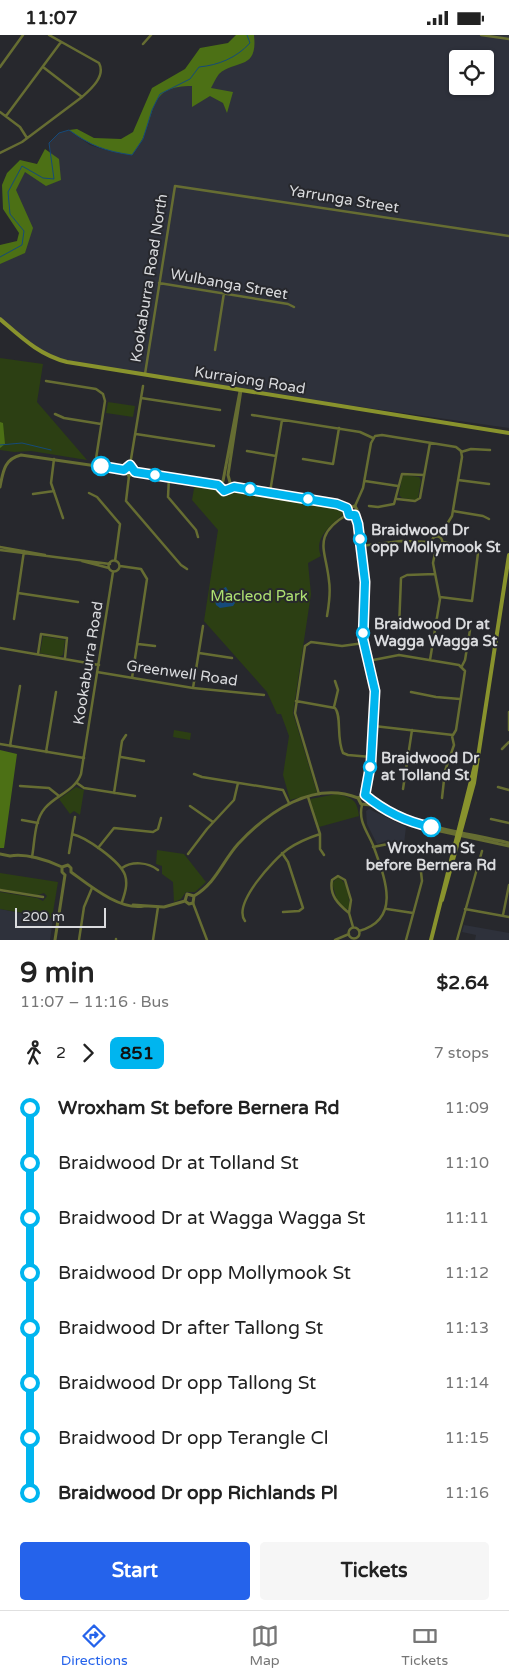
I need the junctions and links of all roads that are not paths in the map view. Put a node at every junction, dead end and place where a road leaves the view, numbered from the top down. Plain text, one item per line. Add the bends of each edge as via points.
1 (49, 35) edge
2 (151, 35) edge
3 (481, 35) edge
4 (21, 36) edge
5 (509, 39) edge
6 (61, 42) junction
7 (143, 44) dead end
8 (0, 67) edge
9 (43, 67) junction
10 (82, 97) junction
11 (0, 112) edge
12 (6, 116) junction
13 (27, 138) junction
14 (0, 153) edge
15 (175, 185) joint
16 (509, 236) edge
17 (159, 283) junction
18 (224, 293) junction
19 (294, 307) dead end
20 (0, 319) edge
21 (215, 350) dead end
22 (145, 375) junction
23 (46, 381) dead end
24 (143, 386) dead end
25 (241, 390) junction
26 (141, 397) junction
27 (220, 410) dead end
28 (55, 414) dead end
29 (252, 415) dead end
30 (282, 419) junction
31 (101, 424) junction
32 (338, 428) junction
33 (509, 433) edge
34 (136, 434) junction
35 (373, 438) junction
36 (430, 443) junction
37 (214, 446) dead end
38 (490, 450) dead end
39 (246, 451) dead end
40 (461, 452) junction
41 (276, 455) junction
42 (54, 459) junction
43 (303, 459) dead end
44 (95, 465) junction
45 (130, 465) junction
46 (124, 470) junction
47 (135, 472) junction
48 (424, 475) junction
49 (129, 477) junction
50 (169, 477) junction
51 (458, 480) junction
52 (223, 481) junction
53 (365, 481) junction
54 (230, 484) junction
55 (220, 485) junction
56 (489, 485) dead end
57 (398, 486) junction
58 (0, 487) edge
59 (54, 491) junction
60 (270, 492) junction
61 (89, 493) dead end
62 (33, 494) dead end
63 (397, 499) junction
64 (369, 506) dead end
65 (355, 507) junction
66 (347, 508) junction
67 (453, 511) junction
68 (348, 514) junction
69 (355, 515) junction
70 (63, 518) dead end
71 (489, 519) dead end
72 (198, 537) dead end
73 (438, 537) junction
74 (431, 542) junction
75 (442, 542) junction
76 (361, 546) junction
77 (0, 548) edge
78 (436, 548) junction
79 (24, 552) junction
80 (509, 555) edge
81 (115, 561) junction
82 (109, 566) junction
83 (120, 566) junction
84 (187, 569) dead end
85 (114, 572) junction
86 (435, 574) junction
87 (18, 593) junction
88 (440, 597) junction
89 (78, 602) dead end
90 (327, 616) dead end
91 (14, 619) dead end
92 (203, 626) dead end
93 (399, 628) dead end
94 (470, 630) dead end
95 (364, 643) junction
96 (138, 644) junction
97 (155, 646) dead end
98 (0, 648) edge
99 (199, 653) junction
100 (38, 654) junction
101 (64, 658) junction
102 (232, 658) dead end
103 (430, 660) junction
104 (368, 661) junction
105 (99, 665) junction
106 (462, 666) junction
107 (98, 672) junction
108 (132, 678) junction
109 (335, 681) dead end
110 (20, 686) dead end
111 (193, 688) junction
112 (56, 692) dead end
113 (411, 692) dead end
114 (264, 695) dead end
115 (460, 699) junction
116 (296, 701) junction
117 (334, 707) junction
118 (509, 712) edge
119 (374, 727) junction
120 (412, 730) junction
121 (509, 730) edge
122 (126, 735) dead end
123 (452, 736) junction
124 (509, 742) edge
125 (0, 745) edge
126 (10, 746) junction
127 (502, 749) dead end
128 (46, 752) junction
129 (120, 757) junction
130 (372, 757) junction
131 (84, 758) junction
132 (144, 761) dead end
133 (194, 773) dead end
134 (77, 783) junction
135 (238, 783) junction
136 (20, 786) dead end
137 (498, 787) dead end
138 (403, 789) dead end
139 (509, 790) edge
140 (114, 793) junction
141 (319, 794) junction
142 (365, 795) junction
143 (59, 796) junction
144 (135, 796) dead end
145 (308, 797) junction
146 (358, 798) junction
147 (442, 798) dead end
148 (368, 799) junction
149 (289, 803) junction
150 (190, 805) dead end
151 (364, 805) junction
152 (75, 817) dead end
153 (161, 818) dead end
154 (491, 819) dead end
155 (22, 820) dead end
156 (213, 822) junction
157 (38, 823) junction
158 (509, 823) edge
159 (459, 833) junction
160 (72, 834) junction
161 (320, 834) junction
162 (509, 845) edge
163 (373, 847) junction
164 (98, 848) junction
165 (482, 851) dead end
166 (437, 852) dead end
167 (69, 853) dead end
168 (282, 853) junction
169 (0, 854) edge
170 (188, 854) dead end
171 (324, 855) dead end
172 (32, 858) junction
173 (62, 867) junction
174 (122, 868) junction
175 (158, 870) dead end
176 (71, 872) junction
177 (422, 872) dead end
178 (66, 875) junction
179 (509, 885) edge
180 (92, 888) junction
181 (0, 890) edge
182 (194, 896) junction
183 (44, 897) dead end
184 (185, 901) junction
185 (122, 902) junction
186 (193, 903) junction
187 (158, 907) junction
188 (387, 909) junction
189 (465, 909) junction
190 (283, 912) dead end
191 (349, 913) junction
192 (413, 913) junction
193 (503, 915) junction
194 (509, 917) edge
195 (245, 921) dead end
196 (353, 927) junction
197 (359, 931) junction
198 (349, 934) junction
199 (356, 939) edge
200 (55, 940) edge
201 (78, 940) edge
202 (153, 940) edge
203 (207, 940) edge
204 (335, 940) edge
205 (406, 940) edge
206 (431, 940) edge
207 (457, 940) edge

1 - 6 street
2 - 7 street
3 - 5 street
4 - 8 street
6 - 9 street
6 - 10 street via 101,66 102,71 95,84
9 - 10 street
9 - 12 street
10 - 13 street
11 - 12 street
12 - 13 street via 20,127
13 - 14 street
15 - 16 street, Yarrunga Street
15 - 17 street, Kookaburra Road North
17 - 18 street, Wulbanga Street
17 - 22 street, Kookaburra Road North
18 - 19 street, Wulbanga Street
18 - 21 street
20 - 22 main road, Kurrajong Road via 34,348 53,358
22 - 25 main road, Kurrajong Road
23 - 31 street via 100,391 105,398
24 - 26 street
25 - 33 main road, Kurrajong Road
25 - 52 street
25 - 54 street
26 - 27 street
26 - 34 street
28 - 31 street
29 - 30 street
30 - 32 street
30 - 41 street
31 - 44 street
32 - 35 street via 363,432
32 - 43 street via 333,464
34 - 37 street
34 - 45 street
35 - 36 street via 382,435
35 - 53 street
36 - 40 street via 456,447
36 - 48 street
38 - 40 street
39 - 41 street
40 - 51 street
41 - 60 street
42 - 44 street
42 - 58 street via 27,455 14,457 4,468
42 - 59 street via 51,483
44 - 46 street
45 - 46 street
45 - 47 street
46 - 49 street
47 - 49 street
47 - 50 street
48 - 57 street via 403,473
48 - 63 street via 418,501
49 - 84 street via 126,501
50 - 55 street
50 - 72 street via 168,497 196,530
51 - 56 street
51 - 67 street
52 - 54 street
52 - 55 street
53 - 57 street
53 - 65 street
54 - 55 street via 228,491
54 - 60 street
57 - 63 street
59 - 62 street
59 - 70 street
60 - 66 street
61 - 81 street via 97,497 120,524
63 - 64 street via 392,506
65 - 66 street
65 - 69 street
66 - 68 street
67 - 71 street
67 - 73 street
68 - 69 street
68 - 90 street via 328,531 322,543 330,584
69 - 76 street
73 - 74 street
73 - 75 street
74 - 76 street via 402,541
74 - 78 street
75 - 78 street
75 - 88 street via 474,547 478,553 472,601
76 - 95 street via 365,582
77 - 79 street
78 - 86 street
79 - 82 street
79 - 87 street
80 - 159 main road via 476,761
81 - 82 street
81 - 83 street
82 - 85 street
83 - 85 street
83 - 96 street via 141,569 147,577
85 - 105 street, Kookaburra Road
86 - 88 street
86 - 93 street via 405,575 400,579
87 - 89 street
87 - 91 street
88 - 103 street
92 - 99 street
94 - 106 street
95 - 104 street
95 - 116 street via 342,646 306,644
96 - 97 street
96 - 108 street
98 - 100 street
99 - 102 street
99 - 111 street
100 - 101 street
100 - 101 street via 41,634 68,639
101 - 105 street
103 - 104 street via 398,655
103 - 106 street
104 - 119 street via 375,688
105 - 107 street, Kookaburra Road
106 - 115 street via 465,672
107 - 108 street, Greenwell Road
107 - 131 street, Kookaburra Road
108 - 111 street, Greenwell Road
109 - 117 street via 338,690
110 - 126 street
111 - 114 street, Greenwell Road
112 - 128 street
113 - 115 street
115 - 123 street via 456,730
116 - 117 street
116 - 141 street via 295,715
117 - 130 street via 338,713 337,737 343,753
118 - 121 street
119 - 120 street
119 - 130 street
120 - 123 street
120 - 138 street
122 - 129 street
123 - 147 street via 453,750 445,771
124 - 127 street
125 - 126 street
126 - 128 street
128 - 131 street
129 - 132 street
129 - 140 street
130 - 142 street
131 - 134 street, Kookaburra Road
133 - 135 street
134 - 140 street via 84,788
134 - 143 street
135 - 149 street via 283,790
135 - 156 street via 235,799
136 - 143 street via 51,789
137 - 139 street
140 - 144 street
141 - 145 street
141 - 146 street via 342,792
142 - 146 street
142 - 148 street
143 - 157 street via 45,808
145 - 149 street
145 - 161 street
146 - 151 street via 358,802
148 - 151 street
148 - 159 street via 418,823
149 - 182 street via 268,816 237,845 215,879
150 - 156 street
151 - 159 street via 417,826
151 - 163 street via 362,824
152 - 160 street
153 - 164 street via 158,829 153,832 116,827
154 - 158 street
155 - 157 street
156 - 170 street
157 - 172 street
159 - 162 street
159 - 206 main road
160 - 164 street
160 - 167 street
161 - 168 street
161 - 171 street via 320,849
163 - 166 street via 388,844
163 - 188 street via 387,893
164 - 174 street
165 - 189 street
168 - 190 street via 303,907 300,911
168 - 195 street via 243,903 241,914
169 - 172 street
172 - 173 street
173 - 176 street via 70,865
173 - 178 street
174 - 175 street via 134,863
174 - 185 street via 126,882
176 - 178 street
176 - 180 street
177 - 192 street
178 - 200 street
179 - 193 street
180 - 185 street
180 - 201 street via 84,907
181 - 183 street
182 - 184 street via 187,895
182 - 186 street
184 - 186 street
184 - 187 street
185 - 187 street
186 - 203 street
187 - 202 street
188 - 192 street
188 - 197 street via 378,922
189 - 193 street
189 - 207 street
191 - 191 street via 336,902 331,883 335,877 340,876 344,880 351,900
191 - 196 street
192 - 205 street
193 - 194 street
196 - 197 street
196 - 198 street
197 - 199 street
198 - 199 street
198 - 204 street

